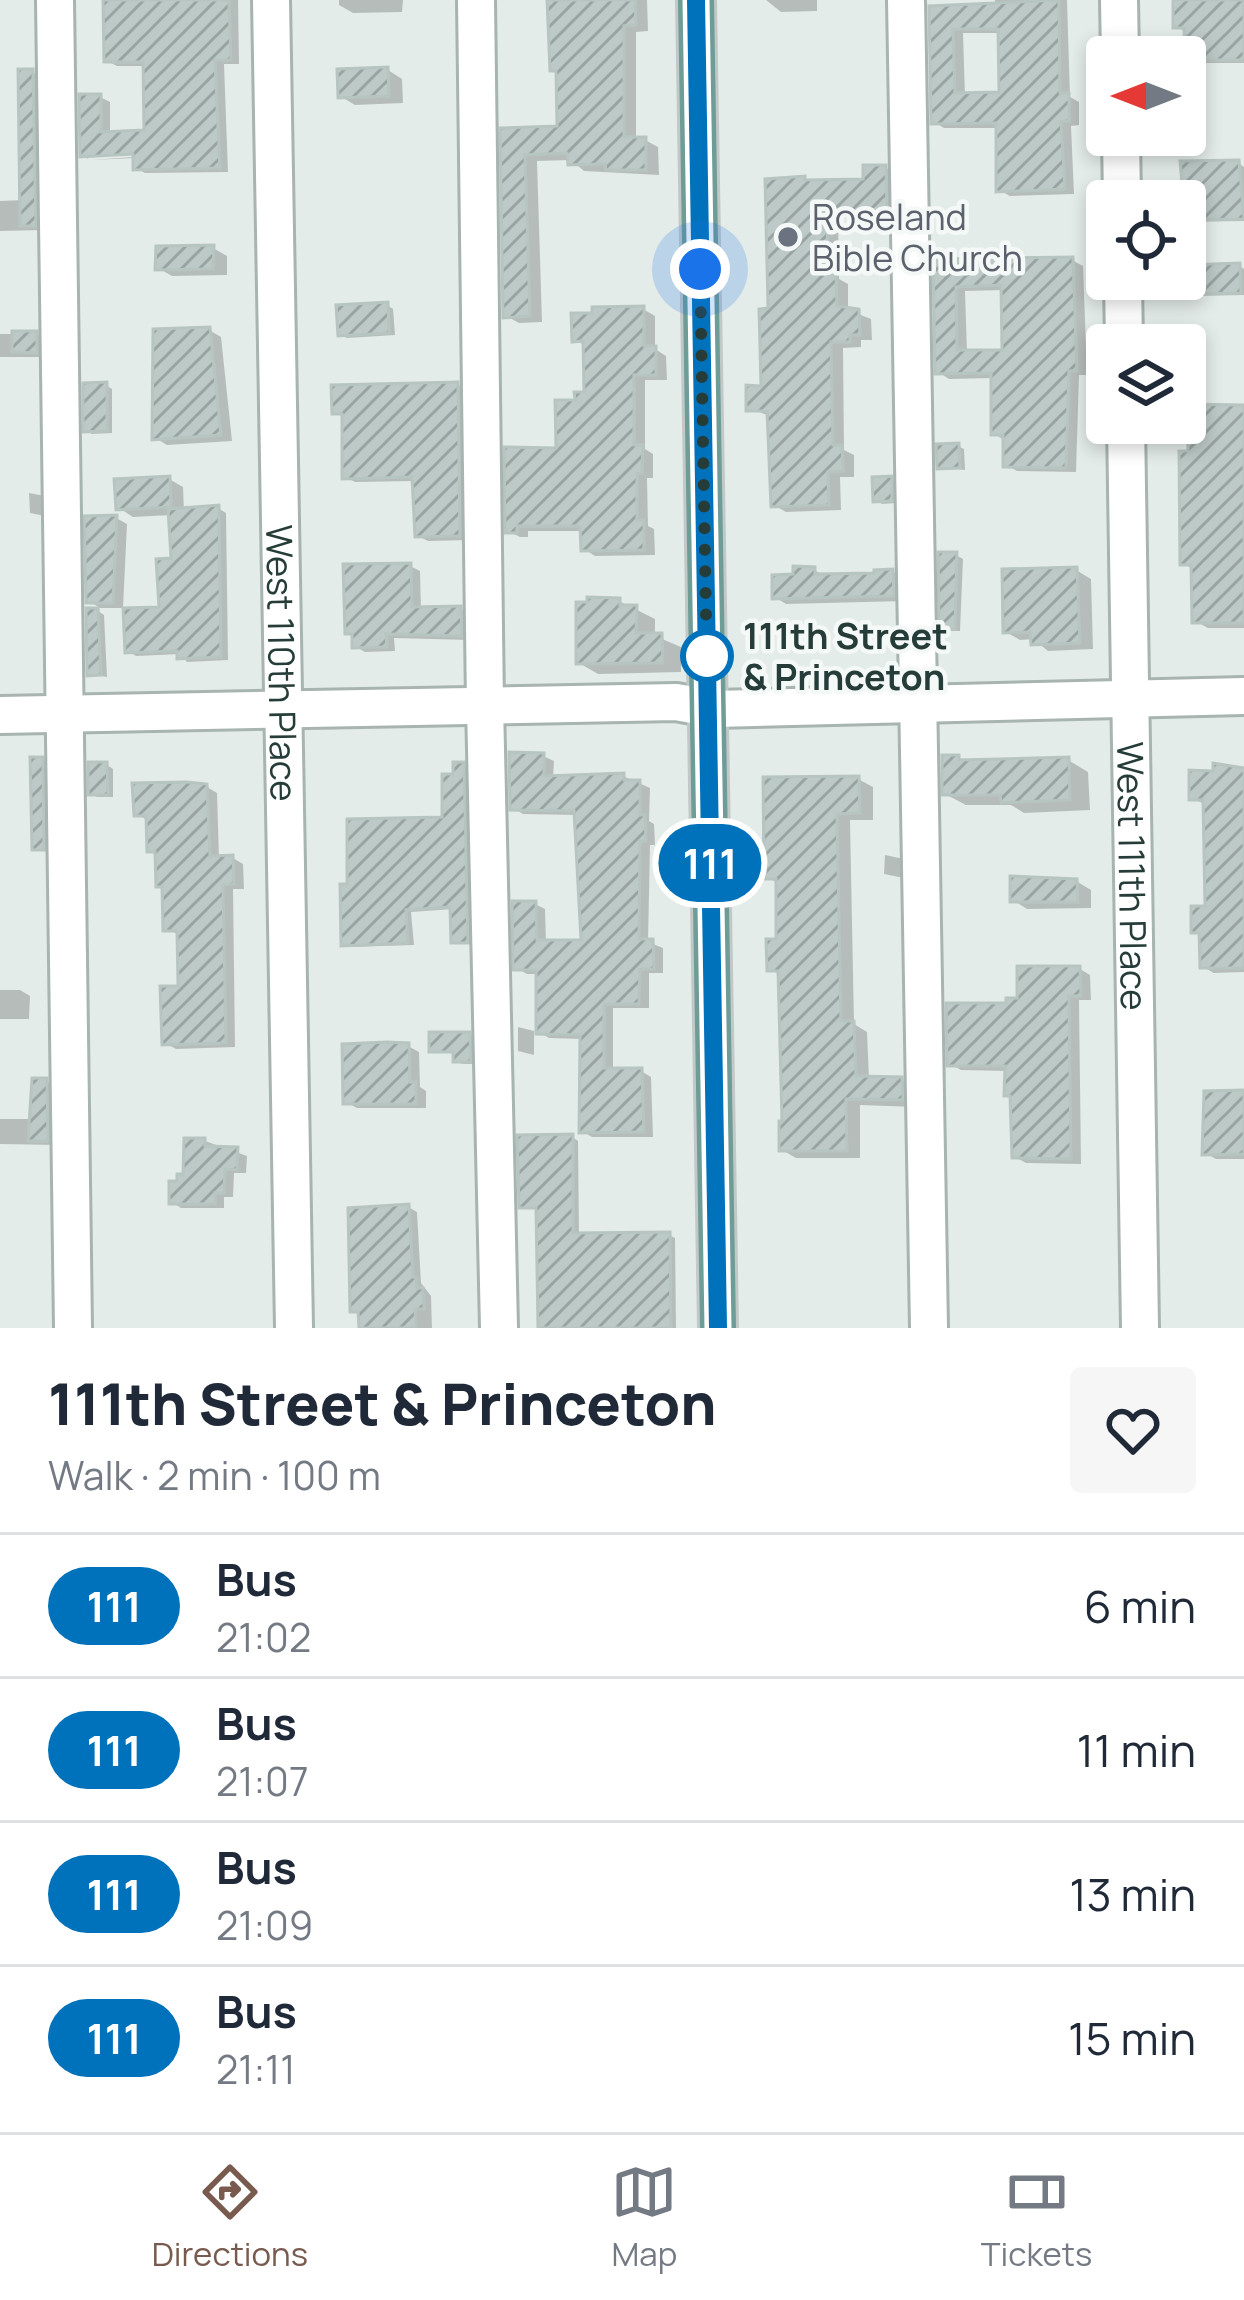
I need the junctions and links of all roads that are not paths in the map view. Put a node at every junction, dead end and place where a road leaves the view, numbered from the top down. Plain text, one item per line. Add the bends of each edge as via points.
1 (56, 0) edge
2 (271, 0) edge
3 (476, 0) edge
4 (696, 0) edge
5 (906, 0) edge
6 (1119, 0) edge
7 (1120, 36) edge
8 (1126, 444) edge
9 (1244, 696) edge
10 (1130, 699) junction
11 (918, 704) junction
12 (485, 705) junction
13 (708, 707) junction
14 (280, 710) junction
15 (65, 714) junction
16 (0, 715) edge
17 (73, 1328) edge
18 (294, 1328) edge
19 (500, 1328) edge
20 (718, 1328) edge
21 (929, 1328) edge
22 (1140, 1328) edge

1 - 15 street
2 - 14 street, West 110th Place
3 - 12 street
4 - 13 main road
5 - 11 street
6 - 7 street
8 - 10 street, West 111th Place
9 - 10 street
10 - 11 street
10 - 22 street, West 111th Place
11 - 13 street
11 - 21 street
12 - 13 street
12 - 14 street
12 - 19 street
13 - 20 main road
14 - 15 street
14 - 18 street, West 110th Place
15 - 16 street
15 - 17 street

